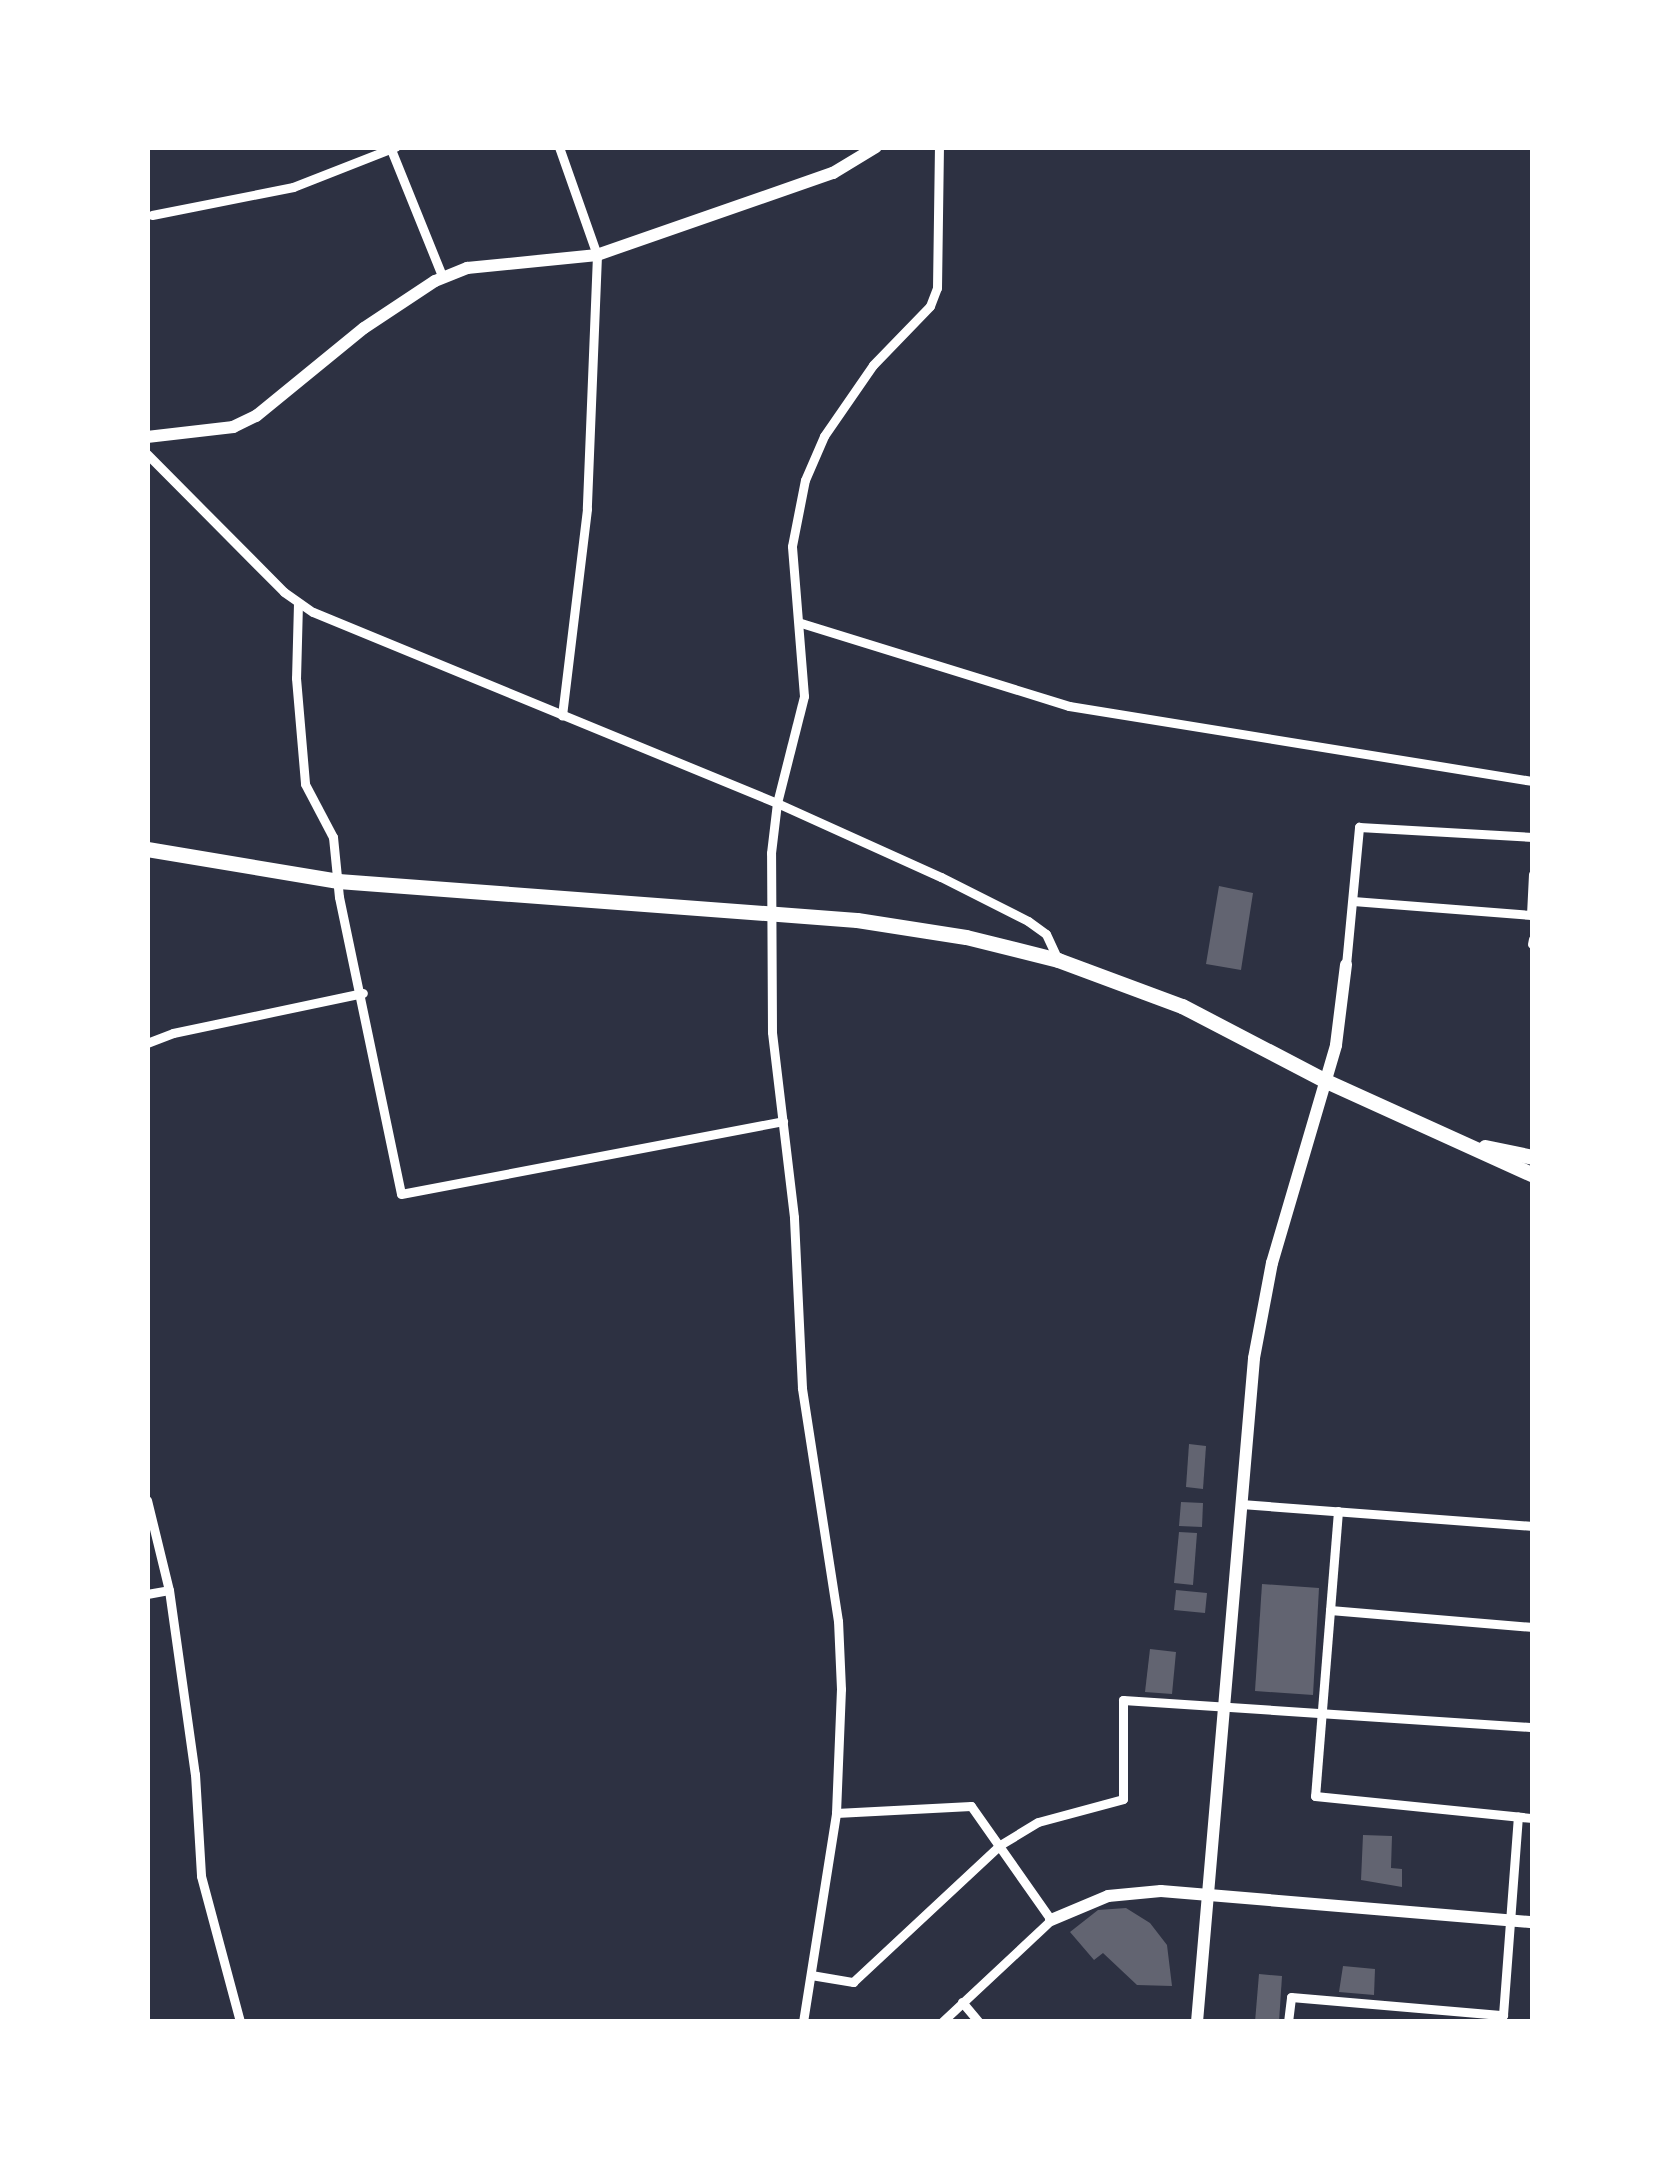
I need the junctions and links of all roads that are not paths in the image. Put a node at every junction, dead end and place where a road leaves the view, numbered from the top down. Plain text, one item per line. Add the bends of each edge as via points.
1 (559, 147) edge
2 (876, 147) edge
3 (939, 147) edge
4 (392, 148) edge
5 (152, 215) dead end
6 (597, 255) junction
7 (443, 278) junction
8 (147, 437) edge
9 (147, 454) edge
10 (298, 603) junction
11 (801, 623) junction
12 (562, 715) junction
13 (1533, 781) edge
14 (777, 802) junction
15 (1533, 837) edge
16 (147, 849) edge
17 (1533, 874) edge
18 (338, 881) junction
19 (1353, 901) junction
20 (770, 914) junction
21 (1532, 918) edge
22 (1058, 960) junction
23 (1346, 965) joint
24 (363, 993) junction
25 (147, 1043) edge
26 (1326, 1081) junction
27 (783, 1121) junction
28 (1453, 1140) junction
29 (1533, 1157) edge
30 (1533, 1174) edge
31 (147, 1500) edge
32 (1241, 1504) junction
33 (1338, 1510) junction
34 (1533, 1526) edge
35 (169, 1590) junction
36 (147, 1594) edge
37 (1330, 1610) junction
38 (1533, 1628) edge
39 (1223, 1705) junction
40 (1322, 1709) junction
41 (1533, 1727) edge
42 (836, 1813) junction
43 (1518, 1817) junction
44 (1533, 1818) edge
45 (1000, 1845) junction
46 (1208, 1894) junction
47 (1051, 1919) junction
48 (1510, 1920) junction
49 (1533, 1922) edge
50 (811, 1975) junction
51 (962, 2002) junction
52 (240, 2022) edge
53 (803, 2022) edge
54 (942, 2022) edge
55 (979, 2022) edge
56 (1197, 2022) edge
57 (1288, 2022) edge

1 - 6 street
2 - 6 street via 833,173
3 - 11 street via 937,288 850,398 805,480 792,547
4 - 5 street via 293,187
4 - 7 street
6 - 7 street via 467,268
6 - 12 street via 587,509
7 - 8 street via 301,374 256,416 233,427
9 - 10 street
10 - 12 street
10 - 18 street via 305,784 332,837
11 - 13 street via 1069,706
11 - 14 street via 804,696
12 - 14 street
14 - 20 street
14 - 22 street via 1028,920
15 - 19 street via 1359,827
16 - 18 main road
17 - 21 street
18 - 20 main road
18 - 24 street
19 - 21 street
19 - 23 street
20 - 22 main road via 930,931
20 - 27 street
22 - 26 main road via 1240,1032
23 - 26 street
24 - 25 street
24 - 27 street via 401,1194
26 - 28 main road
26 - 32 street via 1268,1282
27 - 42 street via 802,1388 838,1621
28 - 29 main road
28 - 30 main road
31 - 35 street
32 - 33 street
32 - 39 street
33 - 34 street
33 - 37 street
35 - 36 street
35 - 52 street via 201,1876
37 - 38 street
37 - 40 street
39 - 40 street
39 - 45 street via 1123,1700 1123,1799 1038,1822
39 - 46 street
40 - 41 street
40 - 43 street via 1316,1796
42 - 45 street via 971,1806
42 - 50 street
43 - 44 street
43 - 48 street
45 - 47 street
45 - 50 street via 853,1982
46 - 47 street via 1135,1891
46 - 48 street
46 - 56 street
47 - 51 street
48 - 49 street
48 - 57 street via 1503,2015 1291,1997
50 - 53 street
51 - 54 street
51 - 55 street

